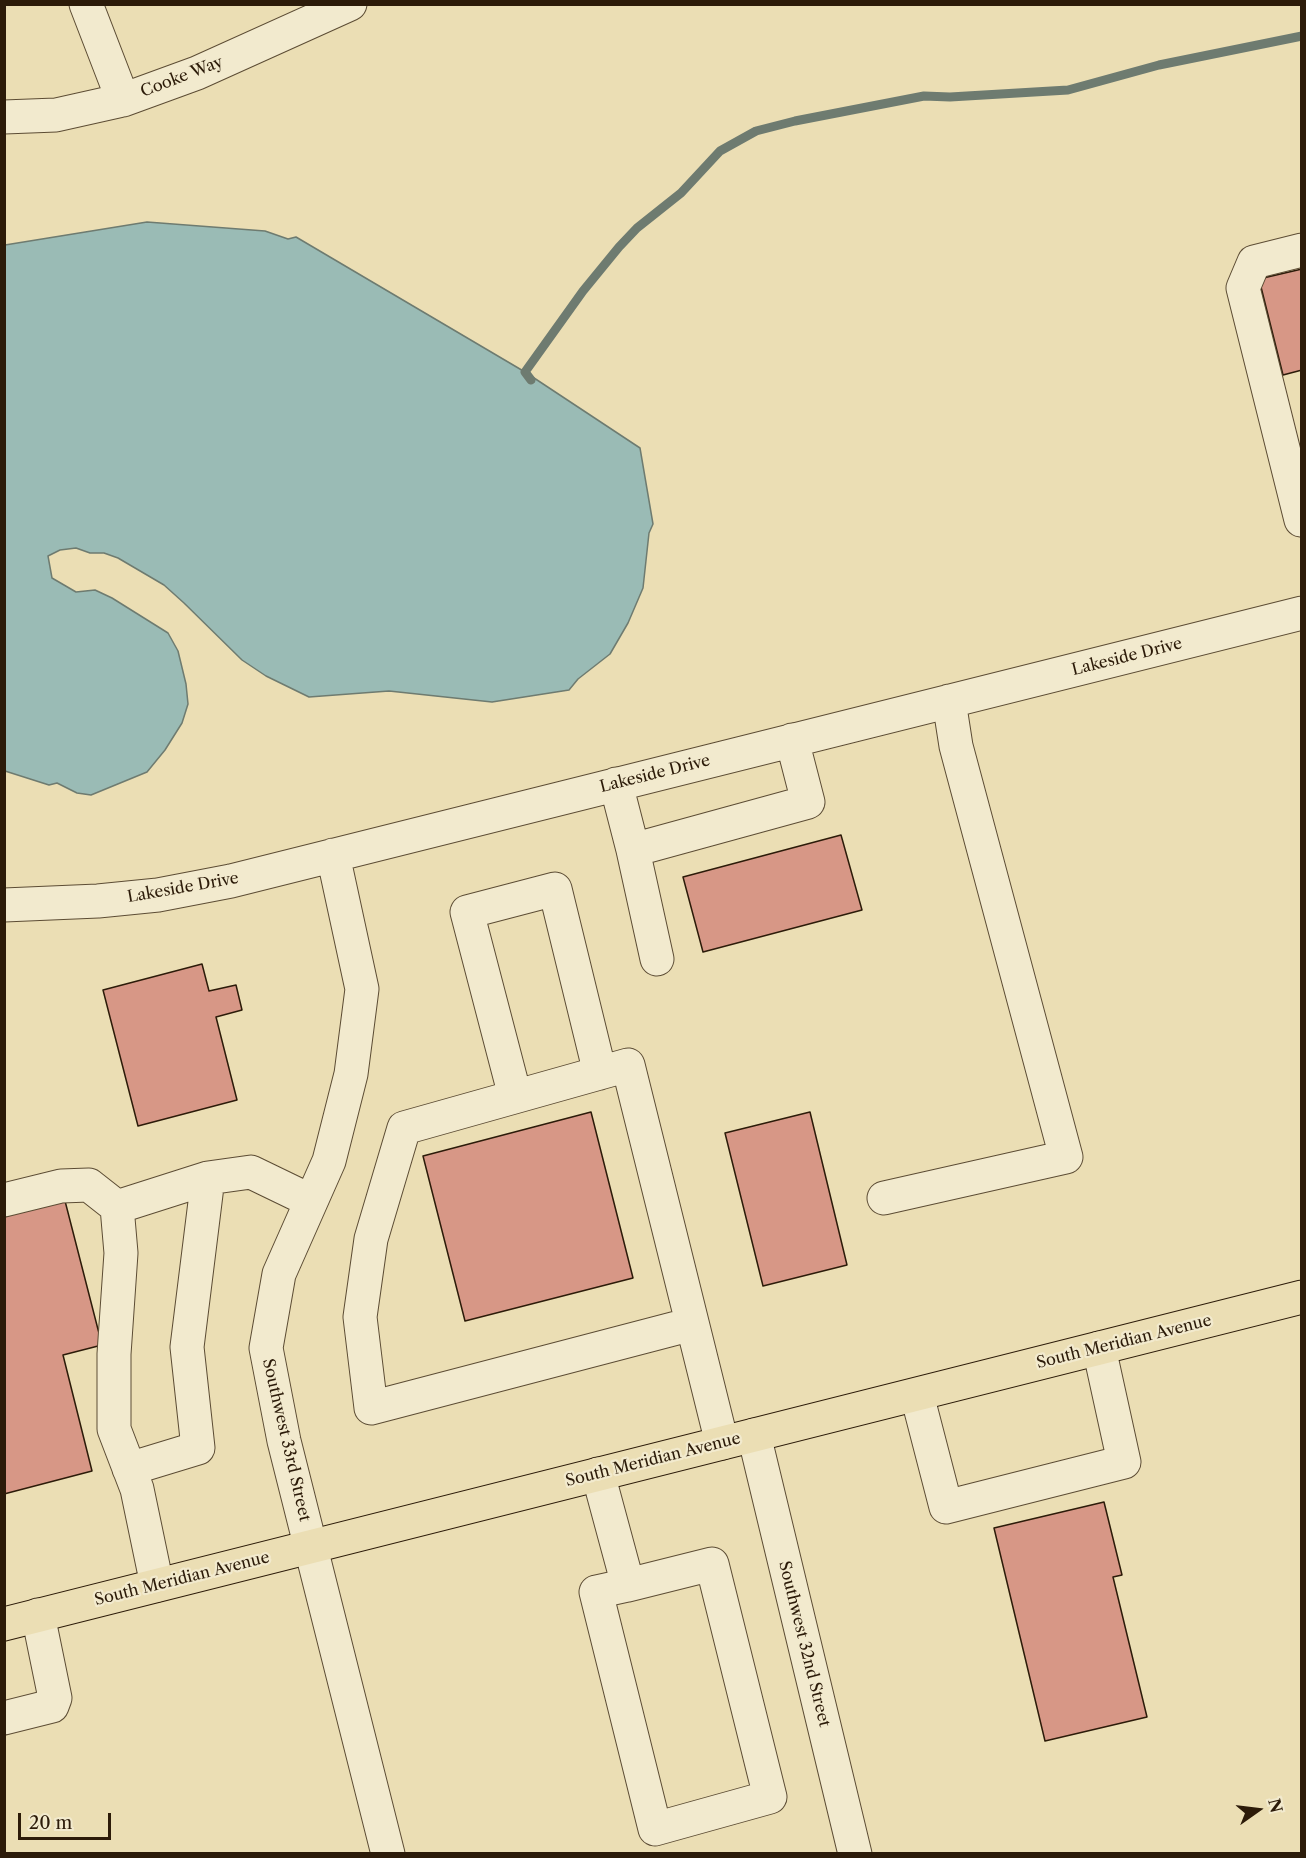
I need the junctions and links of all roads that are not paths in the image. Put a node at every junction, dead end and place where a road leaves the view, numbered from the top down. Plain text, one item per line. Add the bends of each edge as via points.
1 (86, 4) edge
2 (350, 4) edge
3 (123, 100) junction
4 (4, 117) edge
5 (1302, 250) edge
6 (1301, 521) edge
7 (1302, 613) edge
8 (949, 701) junction
9 (792, 740) junction
10 (616, 784) junction
11 (633, 850) junction
12 (333, 855) junction
13 (4, 905) edge
14 (657, 959) dead end
15 (600, 1073) junction
16 (515, 1096) junction
17 (208, 1178) junction
18 (884, 1198) dead end
19 (4, 1200) edge
20 (311, 1201) junction
21 (117, 1207) junction
22 (1302, 1297) edge
23 (692, 1324) junction
24 (1099, 1348) junction
25 (917, 1395) junction
26 (753, 1435) junction
27 (722, 1443) junction
28 (129, 1469) junction
29 (598, 1474) junction
30 (310, 1546) junction
31 (158, 1585) junction
32 (628, 1585) junction
33 (38, 1616) junction
34 (4, 1624) edge
35 (4, 1718) edge
36 (388, 1854) edge
37 (855, 1854) edge

1 - 3 street
2 - 3 street, Cooke Way via 197,73
3 - 4 street, Cooke Way via 56,115
5 - 6 street via 1254,262 1243,288
7 - 8 street, Lakeside Drive
8 - 9 street, Lakeside Drive
8 - 18 street via 956,746 1066,1157
9 - 10 street, Lakeside Drive
9 - 11 street via 808,802
10 - 11 street
10 - 12 street, Lakeside Drive
11 - 14 street
12 - 13 street, Lakeside Drive via 158,895
12 - 20 street, Southwest 33rd Street via 362,989 351,1074 329,1161
15 - 16 street
15 - 16 street via 555,889 467,912
15 - 23 street via 628,1065
16 - 23 street via 404,1128 371,1239 360,1317 371,1408
17 - 20 street via 251,1172
17 - 21 street
17 - 28 street via 187,1347 198,1448
19 - 21 street via 61,1186 88,1185
20 - 30 street, Southwest 33rd Street via 279,1274 266,1348
21 - 28 street via 121,1253 114,1354 114,1430
22 - 24 main road, South Meridian Avenue
23 - 27 street
24 - 25 main road, South Meridian Avenue
24 - 25 street via 1124,1462 946,1507
25 - 26 main road, South Meridian Avenue
26 - 27 main road, South Meridian Avenue
26 - 37 street, Southwest 32nd Street
27 - 29 main road, South Meridian Avenue
28 - 31 street
29 - 30 main road, South Meridian Avenue
29 - 32 street
30 - 31 main road, South Meridian Avenue
30 - 36 street, Southwest 33rd Street
31 - 33 main road, South Meridian Avenue
32 - 32 street via 712,1564 770,1797 655,1828 596,1592
33 - 34 main road, South Meridian Avenue
33 - 35 street via 55,1698 52,1706

